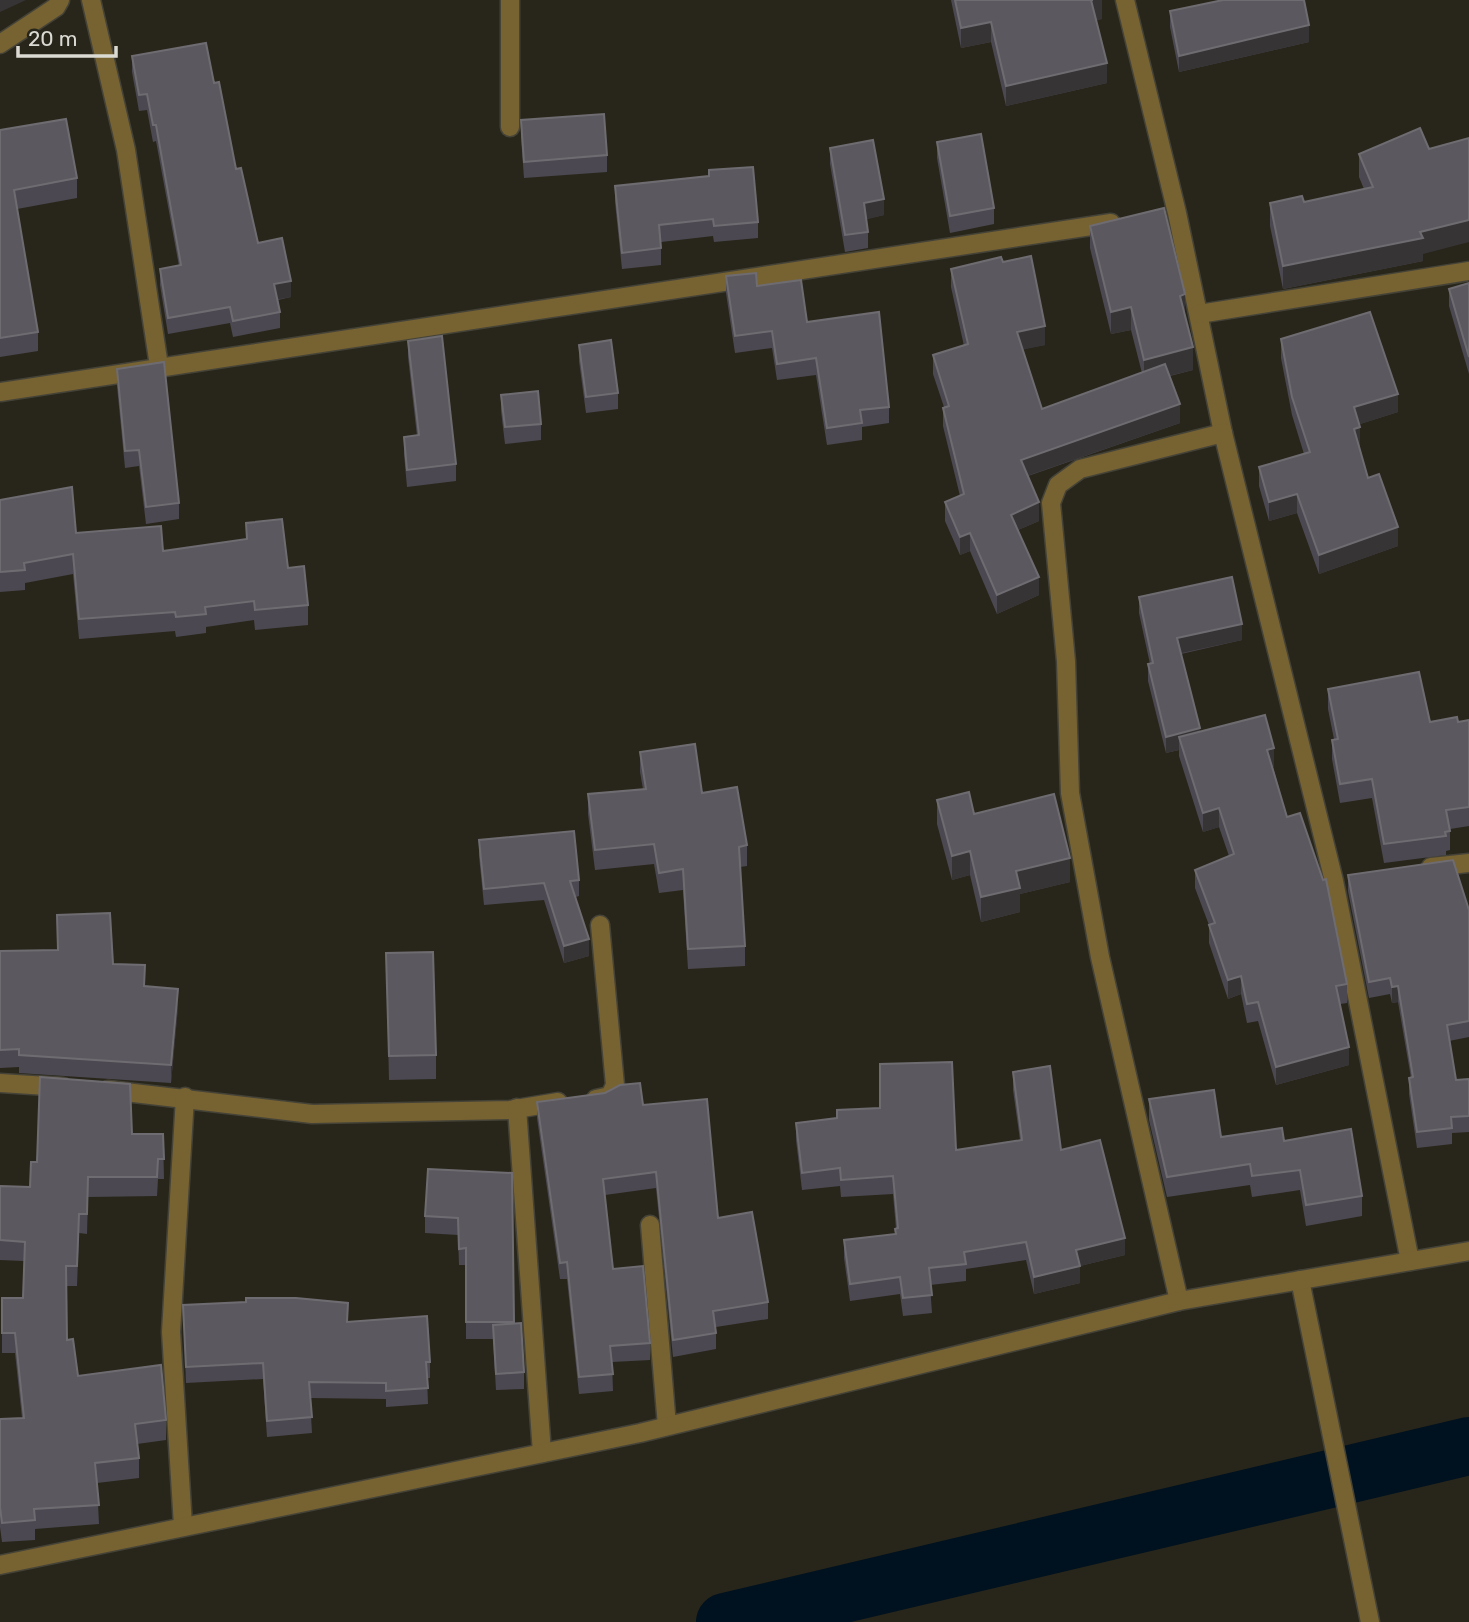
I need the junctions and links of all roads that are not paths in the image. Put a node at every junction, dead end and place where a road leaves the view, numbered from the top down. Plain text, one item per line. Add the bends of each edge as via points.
1 (60, 0) edge
2 (91, 0) edge
3 (510, 0) edge
4 (1125, 0) edge
5 (0, 44) edge
6 (510, 127) dead end
7 (1135, 219) edge
8 (1469, 271) edge
9 (1199, 314) junction
10 (159, 366) junction
11 (0, 392) edge
12 (1223, 433) junction
13 (1469, 863) edge
14 (1414, 870) edge
15 (600, 925) dead end
16 (0, 1083) edge
17 (185, 1097) junction
18 (517, 1108) junction
19 (650, 1225) dead end
20 (1469, 1251) edge
21 (1410, 1261) junction
22 (1300, 1280) junction
23 (1179, 1301) junction
24 (667, 1426) junction
25 (542, 1453) junction
26 (183, 1526) junction
27 (0, 1565) edge
28 (1370, 1622) edge

1 - 5 street
2 - 10 street via 126,150
3 - 6 street
4 - 9 street via 1170,214
7 - 10 street
8 - 9 street
9 - 12 street
10 - 11 street
12 - 21 street via 1341,881
12 - 23 street via 1080,469 1058,485 1051,503 1066,661 1070,793 1100,957
13 - 14 street
15 - 18 street via 613,1091 604,1098
16 - 17 street
17 - 18 street via 312,1114
17 - 26 street via 171,1332
18 - 25 street
19 - 24 street
20 - 21 street
21 - 22 street
22 - 23 street
22 - 28 street
23 - 24 street
24 - 25 street
25 - 26 street
26 - 27 street

